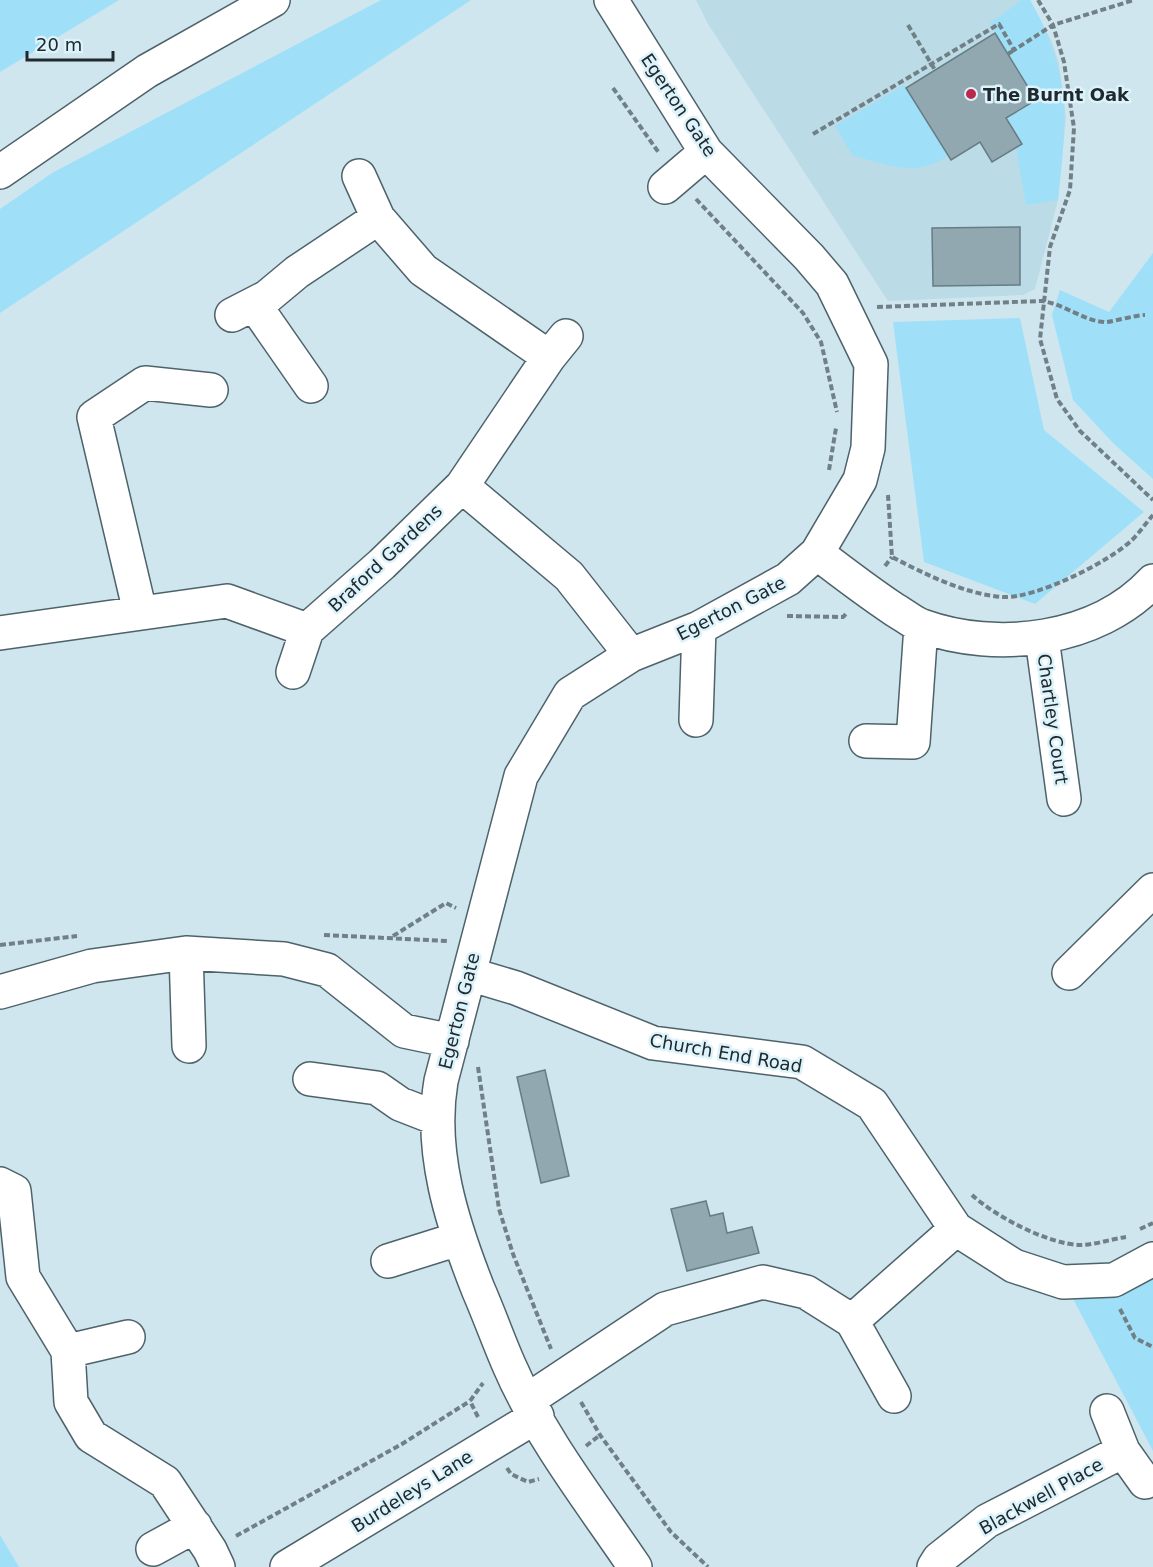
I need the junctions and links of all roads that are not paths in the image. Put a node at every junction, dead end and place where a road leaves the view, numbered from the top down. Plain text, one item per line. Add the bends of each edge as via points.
1 (273, 0) edge
2 (611, 0) edge
3 (706, 152) junction
4 (0, 172) edge
5 (359, 176) dead end
6 (671, 182) road end
7 (378, 218) junction
8 (311, 386) dead end
9 (211, 390) dead end
10 (462, 486) junction
11 (817, 553) junction
12 (1153, 581) edge
13 (140, 612) junction
14 (921, 626) junction
15 (699, 628) junction
16 (307, 630) junction
17 (0, 633) edge
18 (1042, 638) junction
19 (631, 655) junction
20 (293, 672) dead end
21 (696, 720) dead end
22 (866, 741) dead end
23 (1064, 800) dead end
24 (1153, 890) edge
25 (186, 953) junction
26 (1069, 973) dead end
27 (469, 974) junction
28 (0, 992) edge
29 (452, 1041) junction
30 (189, 1046) dead end
31 (310, 1080) dead end
32 (436, 1118) junction
33 (0, 1184) edge
34 (956, 1228) junction
35 (458, 1239) junction
36 (1153, 1259) edge
37 (388, 1261) dead end
38 (852, 1321) junction
39 (128, 1337) dead end
40 (68, 1351) junction
41 (894, 1396) dead end
42 (532, 1408) junction
43 (1107, 1411) dead end
44 (1123, 1451) junction
45 (1145, 1482) dead end
46 (208, 1548) edge
47 (153, 1549) dead end
48 (287, 1567) edge
49 (635, 1567) edge
50 (934, 1567) edge

1 - 4 street via 147,72
2 - 3 street, Egerton Gate
3 - 6 street
3 - 11 street, Egerton Gate via 832,284 871,364 868,448 860,480
5 - 7 street, Braford Gardens
7 - 8 street via 243,310
7 - 10 street, Braford Gardens via 423,270 557,346
9 - 13 street via 145,383 82,425
10 - 16 street, Braford Gardens
10 - 19 street via 569,576
11 - 14 street
11 - 15 street, Egerton Gate via 788,579
12 - 18 street via 1138,598 1084,625
13 - 16 street via 227,601
13 - 17 street
14 - 18 street via 981,641
14 - 22 street via 913,741
15 - 19 street, Egerton Gate
15 - 21 street
16 - 20 street
18 - 23 street, Chartley Court
19 - 27 street, Egerton Gate via 570,694 521,776
24 - 26 street
25 - 28 street via 92,966
25 - 29 street via 284,959 327,970 404,1031
25 - 30 street
27 - 29 street, Egerton Gate
27 - 34 street, Church End Road via 516,988 653,1043 802,1062 872,1104
29 - 32 street, Egerton Gate
31 - 32 street via 377,1088 400,1104
32 - 35 street, Egerton Gate via 438,1148
33 - 40 street via 14,1191 22,1277
34 - 36 street, Church End Road via 1014,1266 1063,1282 1114,1280
34 - 38 street
35 - 37 street
35 - 42 street, Egerton Gate via 510,1366
38 - 41 street
38 - 42 street, Burdeleys Lane via 806,1292 763,1282 665,1309
39 - 40 street
40 - 46 street via 71,1402 91,1436 165,1482
42 - 48 street, Burdeleys Lane
42 - 49 street, Egerton Gate
43 - 44 street, Blackwell Place
44 - 45 street, Blackwell Place
44 - 50 street, Blackwell Place via 987,1521
46 - 47 street

